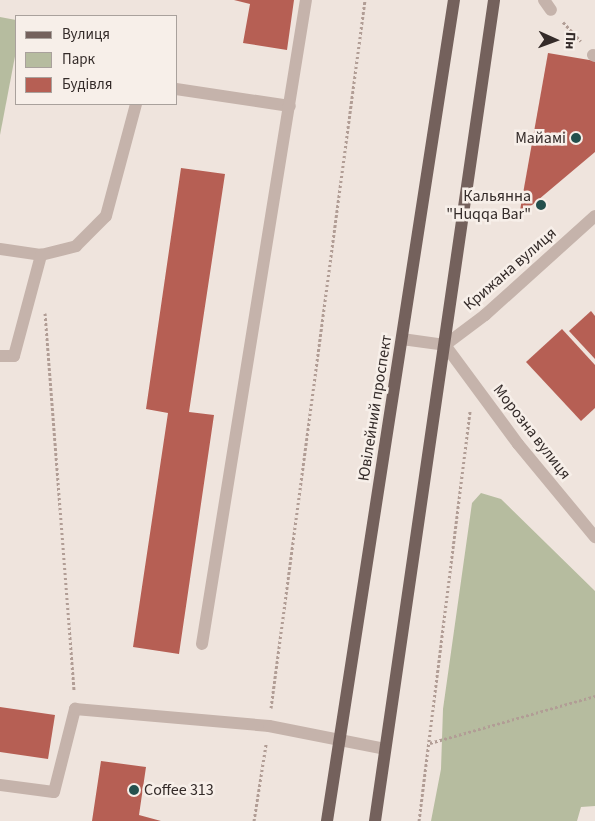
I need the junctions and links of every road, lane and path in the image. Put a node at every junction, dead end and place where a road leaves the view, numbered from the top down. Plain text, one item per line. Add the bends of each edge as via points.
1 (306, 0) edge
2 (365, 0) edge
3 (454, 0) edge
4 (494, 0) edge
5 (548, 5) edge
6 (594, 56) edge
7 (178, 89) edge
8 (136, 105) edge
9 (290, 106) junction
10 (595, 216) edge
11 (0, 249) edge
12 (41, 255) junction
13 (45, 304) dead end
14 (402, 339) junction
15 (445, 345) junction
16 (0, 356) edge
17 (473, 382) junction
18 (595, 537) edge
19 (202, 644) dead end
20 (595, 696) edge
21 (76, 709) junction
22 (269, 726) junction
23 (340, 740) junction
24 (430, 743) junction
25 (385, 749) junction
26 (0, 785) edge
27 (254, 821) edge
28 (327, 821) edge
29 (375, 821) edge
30 (419, 821) edge

1 - 9 street
2 - 22 path
3 - 14 main road, Ювілейний проспект
4 - 15 main road
5 - 6 path
7 - 9 street
8 - 12 street via 106,216 76,246
9 - 19 street
10 - 15 street, Крижана вулиця via 485,315
11 - 12 street
12 - 16 street via 14,356
13 - 21 path
14 - 15 street
14 - 23 main road, Ювілейний проспект
15 - 17 street, Морозна вулиця
15 - 25 main road
17 - 18 street, Морозна вулиця via 518,444
17 - 24 path
20 - 24 path
21 - 22 street
21 - 26 street via 54,792
22 - 23 street
22 - 27 path
23 - 25 street
23 - 28 main road, Ювілейний проспект
24 - 30 path
25 - 29 main road

